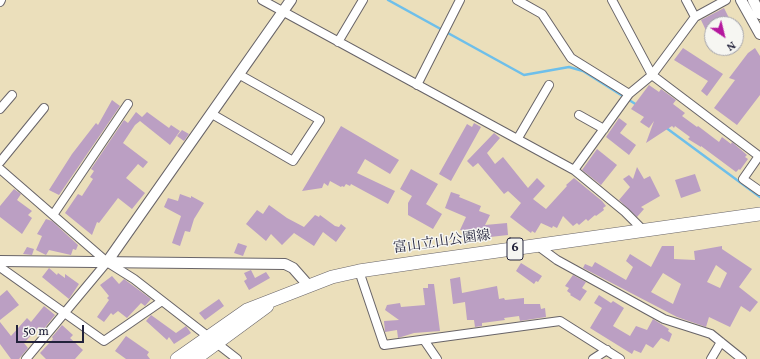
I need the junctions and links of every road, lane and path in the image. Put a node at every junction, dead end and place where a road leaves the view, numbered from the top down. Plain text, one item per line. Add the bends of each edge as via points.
1 (262, 0) edge
2 (291, 0) edge
3 (363, 0) edge
4 (460, 0) edge
5 (517, 0) edge
6 (612, 0) edge
7 (686, 0) edge
8 (726, 0) edge
9 (742, 0) edge
10 (752, 0) edge
11 (283, 12) junction
12 (760, 14) edge
13 (695, 17) junction
14 (760, 34) edge
15 (338, 42) junction
16 (240, 75) junction
17 (652, 75) junction
18 (417, 85) junction
19 (549, 85) dead end
20 (628, 94) junction
21 (12, 95) dead end
22 (128, 104) dead end
23 (44, 108) dead end
24 (0, 109) edge
25 (212, 114) junction
26 (579, 115) dead end
27 (604, 129) junction
28 (518, 138) junction
29 (0, 162) edge
30 (0, 169) edge
31 (574, 170) junction
32 (760, 191) edge
33 (760, 214) edge
34 (53, 215) junction
35 (643, 230) junction
36 (538, 246) junction
37 (0, 261) edge
38 (107, 262) junction
39 (0, 267) edge
40 (359, 271) junction
41 (308, 285) junction
42 (162, 301) junction
43 (64, 314) junction
44 (213, 339) junction
45 (424, 340) junction
46 (721, 342) junction
47 (607, 350) junction
48 (26, 359) edge
49 (177, 359) edge
50 (195, 359) edge
51 (236, 359) edge
52 (437, 359) edge
53 (594, 359) edge
54 (620, 359) edge
55 (711, 359) edge
56 (742, 359) edge

1 - 11 street
2 - 11 street
3 - 15 street
4 - 18 street
5 - 20 street via 542,14 571,58
6 - 17 street
7 - 13 street
8 - 13 street
9 - 14 street
10 - 12 street
11 - 15 street
11 - 16 street
13 - 17 street
15 - 18 street
16 - 25 street
16 - 25 street via 320,120 293,161
17 - 20 street
17 - 32 street via 759,156 743,179
18 - 28 street
19 - 28 street
20 - 27 street
21 - 24 street
22 - 34 street
23 - 29 street
25 - 38 street
26 - 27 street
27 - 31 street
28 - 31 street
30 - 34 street
31 - 35 street
33 - 35 main road, 富山立山公園線 / 6
34 - 38 street
35 - 36 main road, 富山立山公園線 / 6
36 - 40 main road, 富山立山公園線 / 6
36 - 46 street via 557,260 664,319 711,334
37 - 38 street
38 - 41 street via 285,264 293,268
38 - 42 street
38 - 43 street
39 - 43 street
40 - 41 main road, 富山立山公園線 / 6
40 - 45 street via 384,344
41 - 44 main road, 富山立山公園線 / 6 via 274,300
42 - 43 street via 104,341
42 - 44 street
43 - 48 street
44 - 49 main road, 富山立山公園線 / 6
44 - 50 main road, 富山立山公園線 / 6
44 - 51 street
45 - 47 street via 560,322
45 - 52 street
46 - 55 street
46 - 56 street
47 - 53 street
47 - 54 street

